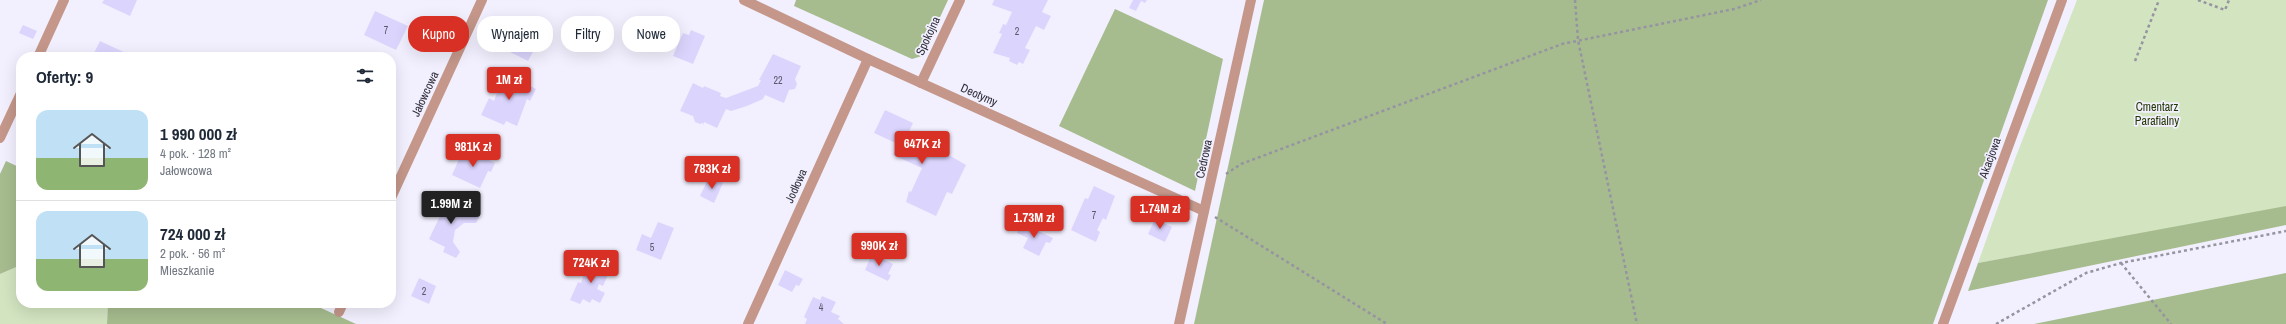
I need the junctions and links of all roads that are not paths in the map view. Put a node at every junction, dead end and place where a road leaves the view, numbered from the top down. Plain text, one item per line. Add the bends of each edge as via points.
1 (64, 0) edge
2 (482, 0) edge
3 (744, 0) edge
4 (960, 0) edge
5 (1251, 0) edge
6 (2062, 0) edge
7 (40, 52) edge
8 (868, 59) junction
9 (920, 83) junction
10 (16, 104) edge
11 (0, 138) edge
12 (396, 187) edge
13 (1204, 211) junction
14 (748, 324) edge
15 (1180, 324) edge
16 (1943, 324) edge

1 - 7 street
2 - 12 street, Jałowcowa
3 - 8 street, Deotymy
4 - 9 street, Spokojna
5 - 13 street, Cedrowa
6 - 16 street, Akacjowa
8 - 9 street, Deotymy
8 - 14 street, Jodłowa
9 - 13 street, Deotymy
10 - 11 street
13 - 15 street, Cedrowa

